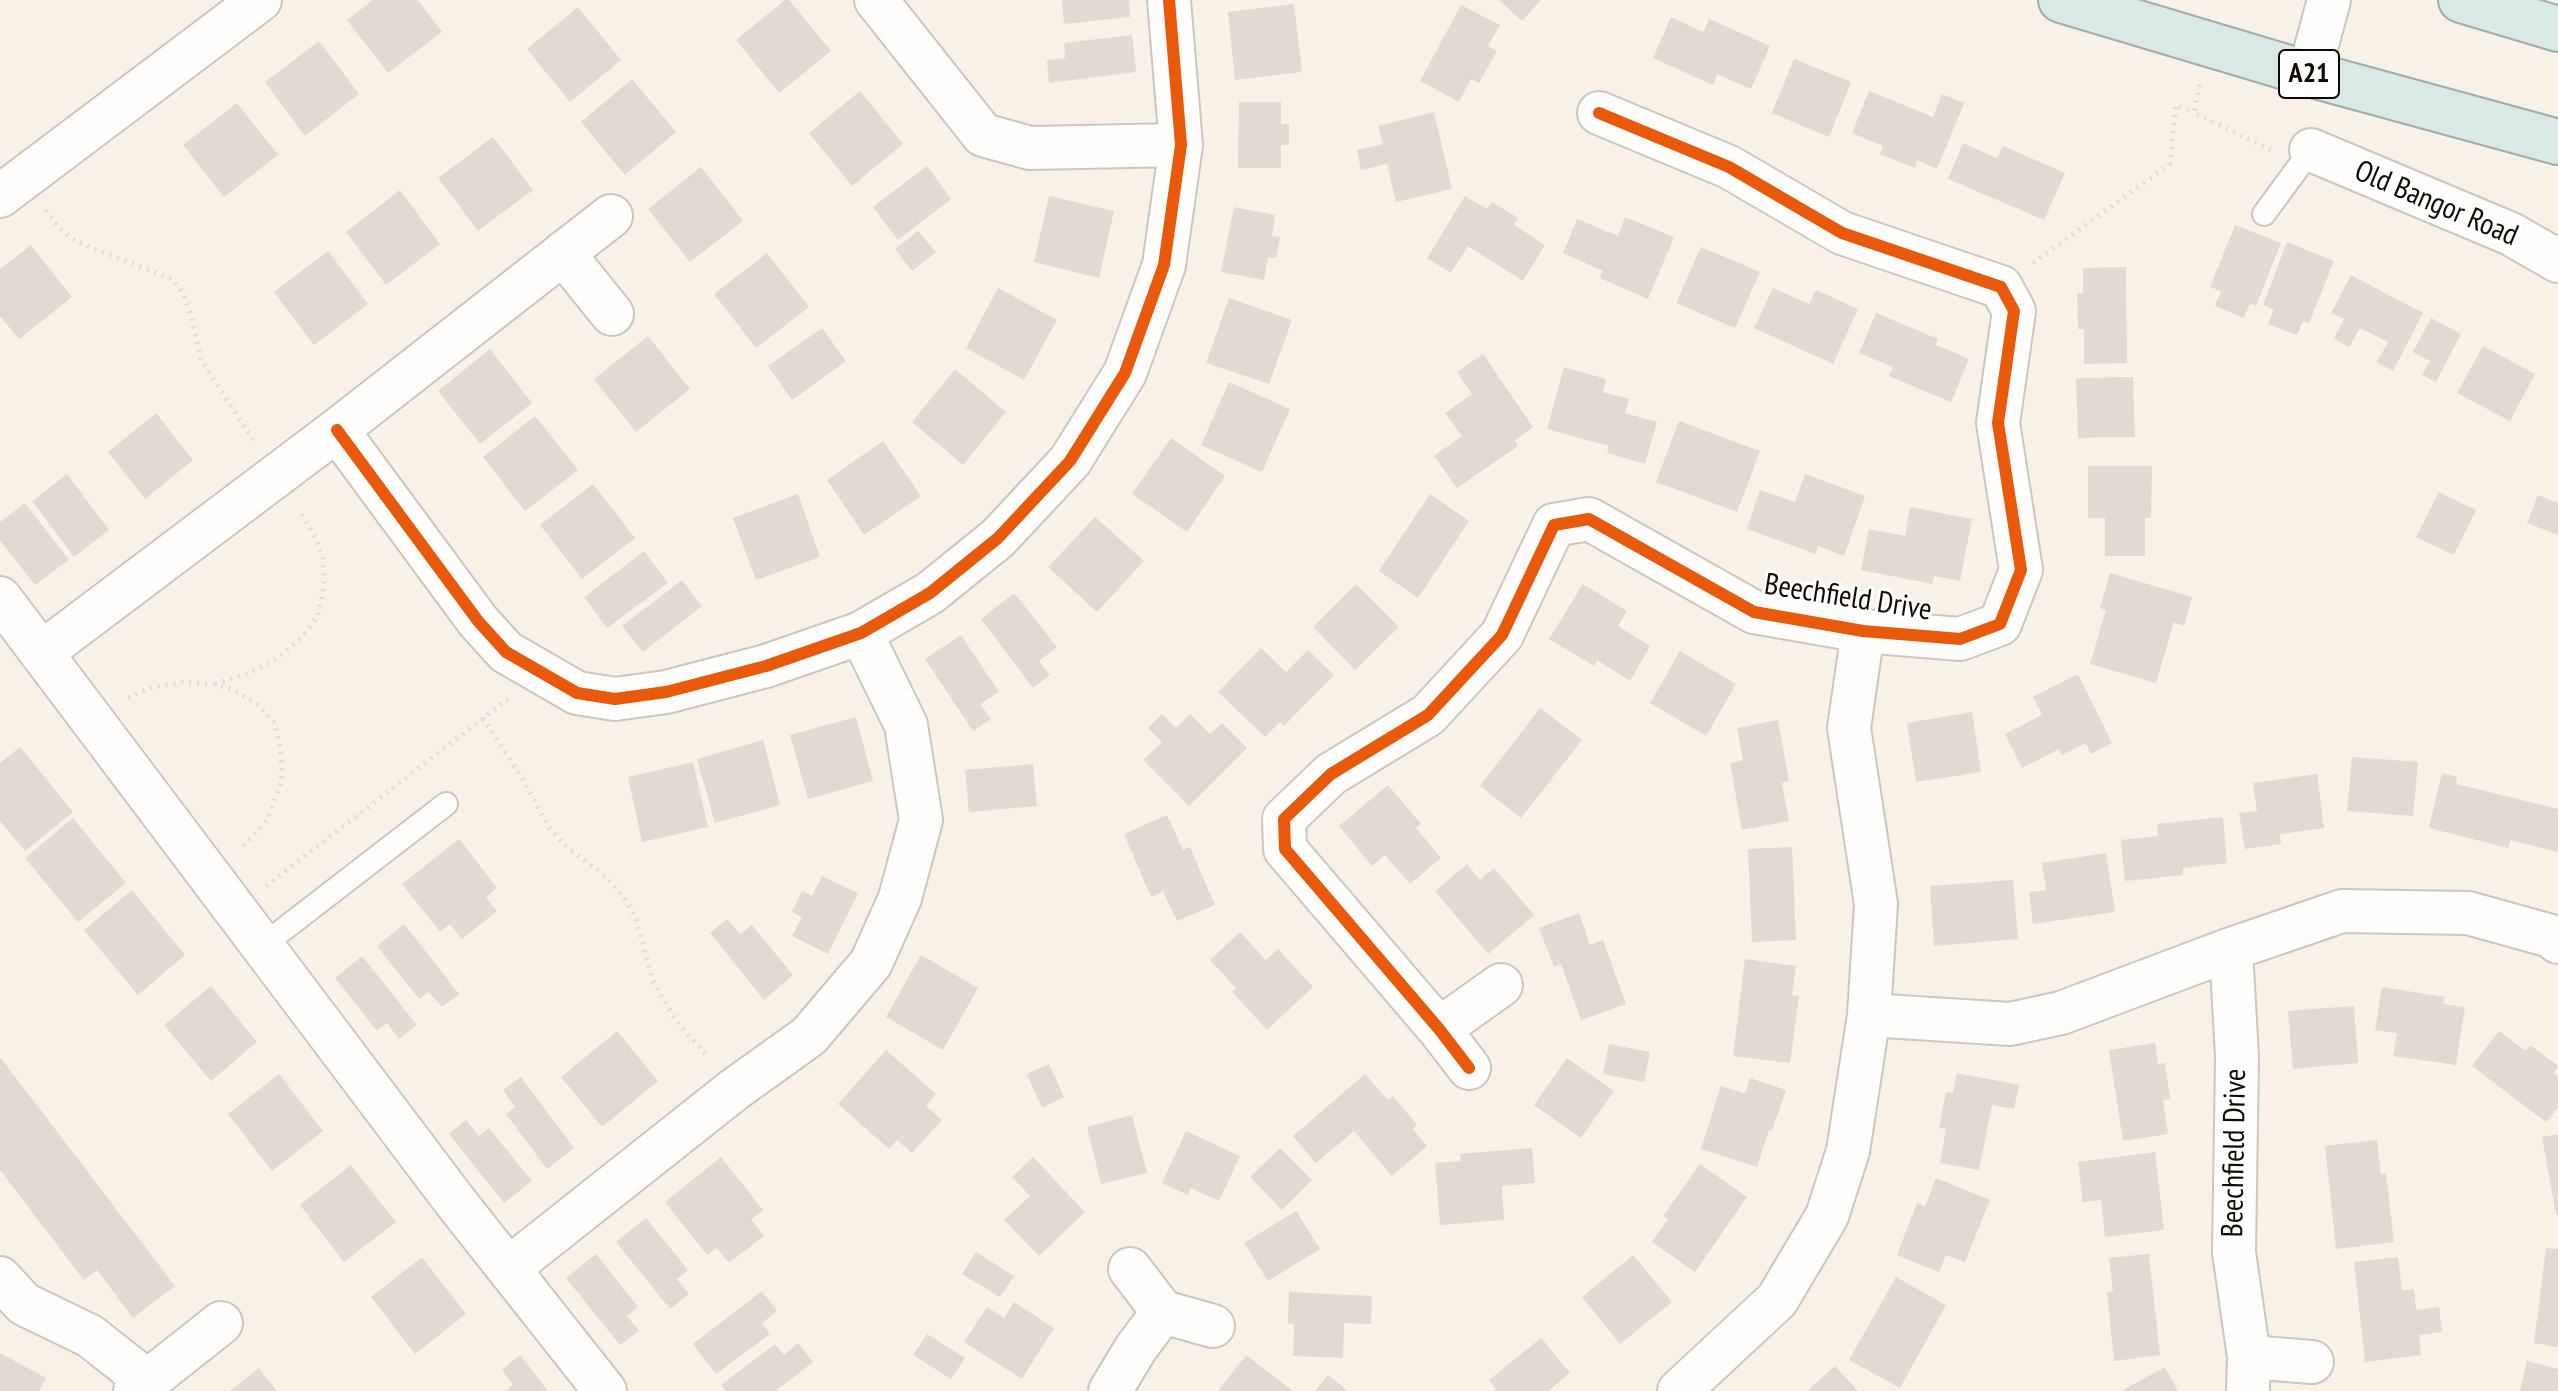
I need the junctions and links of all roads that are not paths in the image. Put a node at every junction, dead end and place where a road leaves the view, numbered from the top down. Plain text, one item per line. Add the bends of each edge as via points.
1 (260, 0) edge
2 (876, 0) edge
3 (1169, 0) edge
4 (2061, 0) edge
5 (2329, 0) edge
6 (2461, 0) edge
7 (2558, 29) edge
8 (2309, 74) junction
9 (1599, 113) dead end
10 (2558, 142) edge
11 (1181, 145) junction
12 (2311, 150) joint
13 (12, 187) edge
14 (2264, 214) dead end
15 (611, 216) dead end
16 (563, 253) junction
17 (2558, 261) edge
18 (612, 314) dead end
19 (337, 430) junction
20 (0, 598) edge
21 (1863, 631) junction
22 (861, 633) junction
23 (41, 653) junction
24 (446, 804) dead end
25 (2558, 942) edge
26 (262, 946) junction
27 (2231, 949) junction
28 (1501, 985) dead end
29 (1869, 1015) junction
30 (1439, 1029) junction
31 (1469, 1068) dead end
32 (509, 1268) junction
33 (1130, 1269) dead end
34 (0, 1278) edge
35 (1163, 1312) junction
36 (221, 1323) dead end
37 (1213, 1326) dead end
38 (2312, 1362) dead end
39 (2248, 1374) edge
40 (141, 1386) edge
41 (605, 1391) edge
42 (1110, 1391) edge
43 (1679, 1391) edge

1 - 13 street
2 - 11 street via 983,135 1030,148
3 - 11 street
4 - 8 highway, A21
5 - 8 street
6 - 7 highway
8 - 10 highway, A21
9 - 21 street, Beechfield Drive via 1729,167 1842,233 2001,287 2014,311 1998,423 2021,570 2000,624 1960,639
11 - 22 street via 1164,265 1125,373 1070,461 998,538 930,593
12 - 14 lane
12 - 17 street, Old Bangor Road via 2511,234
15 - 16 street
16 - 18 street
16 - 19 street
19 - 22 street via 506,652 577,693 615,699 666,692 766,666
19 - 23 street
20 - 23 street
21 - 29 street, Beechfield Drive via 1849,728 1876,904
21 - 30 street, Beechfield Drive via 1754,612 1589,519 1554,525 1502,635 1460,681 1428,715 1331,774 1284,819 1285,849
22 - 32 street via 906,725 921,820 900,898 871,963 809,1036
23 - 26 street
24 - 26 lane
25 - 27 street via 2468,913 2342,911
26 - 32 street
27 - 29 street via 2061,1013 2010,1024
27 - 39 street, Beechfield Drive via 2237,1057 2234,1252
28 - 30 street
29 - 43 street, Beechfield Drive via 1848,1151 1827,1216 1777,1300
30 - 31 street, Beechfield Drive
32 - 41 street
33 - 35 street
34 - 40 street via 24,1304 90,1336
35 - 37 street
35 - 42 street
36 - 40 street
38 - 39 street, Beechfield Drive

